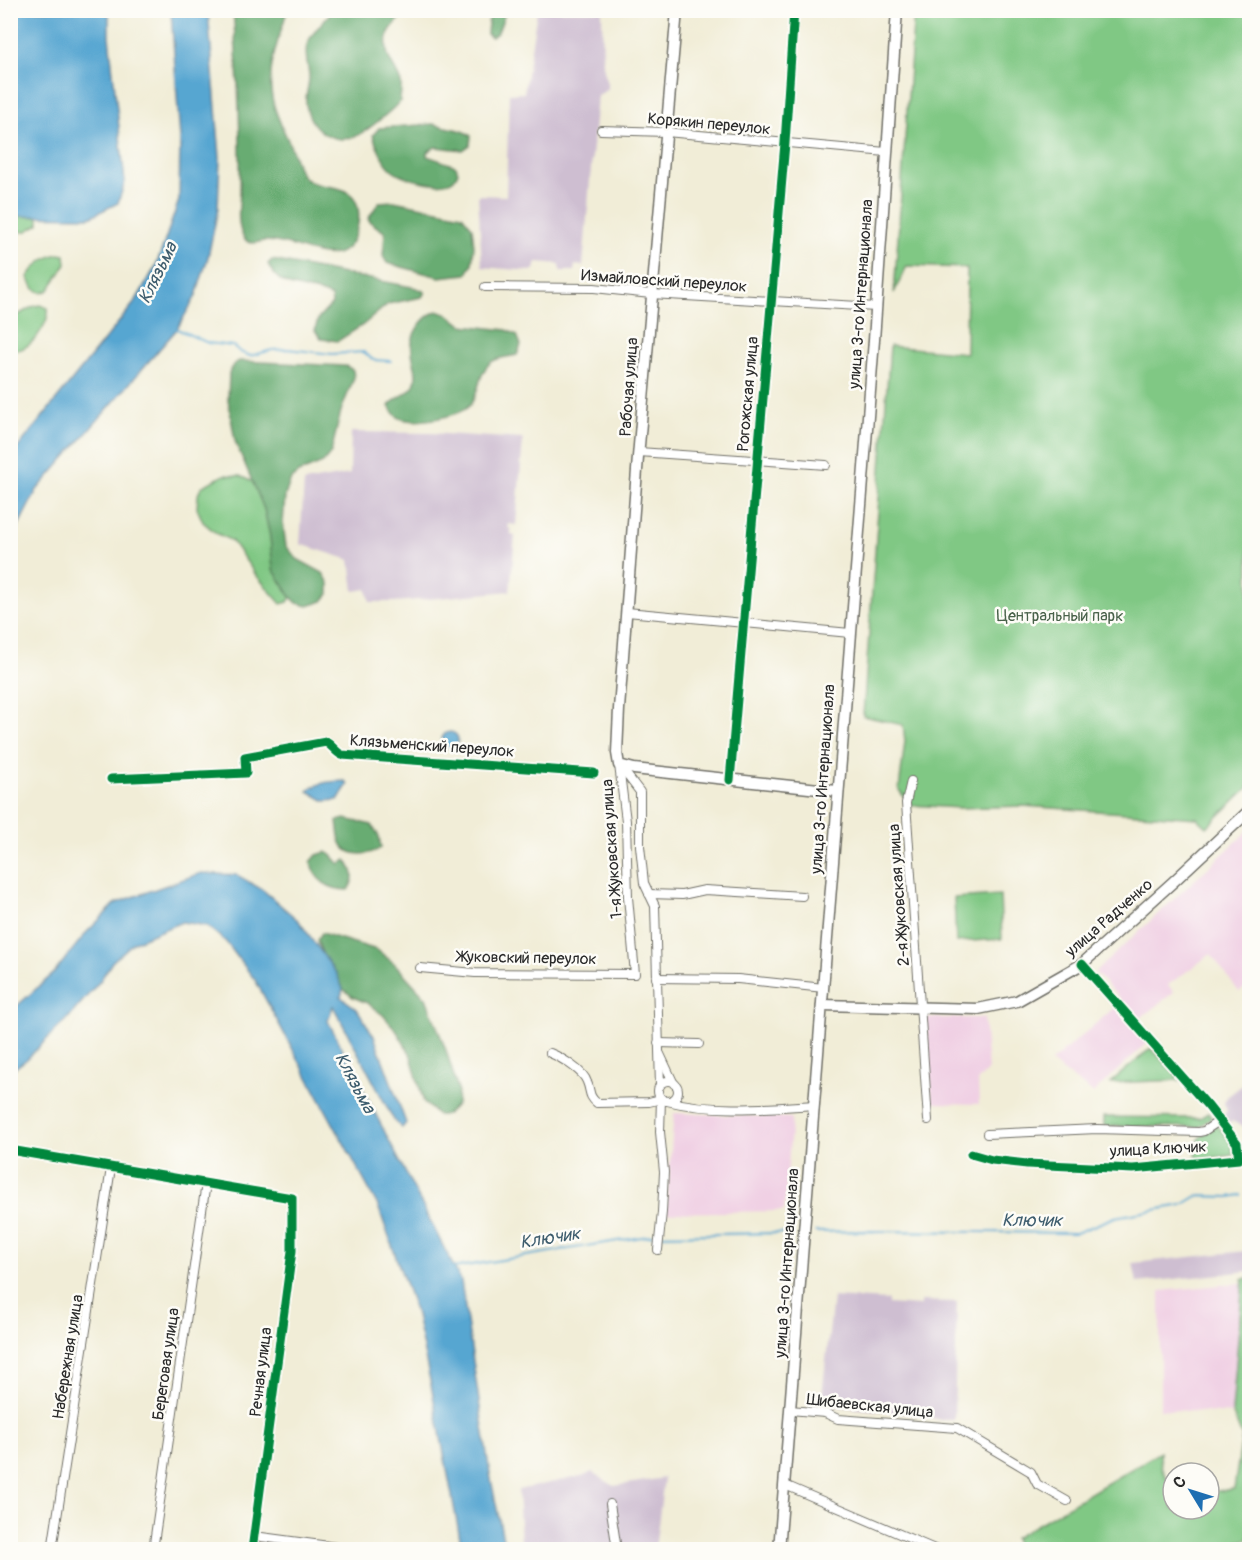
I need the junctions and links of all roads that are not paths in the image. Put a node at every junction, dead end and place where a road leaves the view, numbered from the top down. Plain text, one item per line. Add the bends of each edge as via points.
1 (677, 10) edge
2 (794, 10) edge
3 (897, 10) edge
4 (601, 130) dead end
5 (666, 132) junction
6 (785, 143) junction
7 (886, 152) junction
8 (485, 287) dead end
9 (651, 294) junction
10 (771, 302) junction
11 (876, 307) junction
12 (639, 452) junction
13 (758, 460) junction
14 (826, 465) dead end
15 (627, 612) junction
16 (745, 624) junction
17 (850, 633) junction
18 (619, 765) junction
19 (594, 774) dead end
20 (111, 779) dead end
21 (730, 780) junction
22 (911, 781) dead end
23 (837, 791) junction
24 (1250, 810) edge
25 (649, 894) junction
26 (802, 896) dead end
27 (1082, 964) junction
28 (420, 968) dead end
29 (635, 974) joint
30 (656, 978) junction
31 (824, 988) junction
32 (822, 1005) junction
33 (920, 1008) junction
34 (699, 1044) dead end
35 (658, 1047) junction
36 (550, 1053) dead end
37 (674, 1084) junction
38 (660, 1086) junction
39 (677, 1094) junction
40 (664, 1100) junction
41 (685, 1105) junction
42 (814, 1105) junction
43 (927, 1120) dead end
44 (1219, 1121) junction
45 (987, 1134) dead end
46 (10, 1150) edge
47 (971, 1154) dead end
48 (111, 1168) junction
49 (206, 1183) junction
50 (658, 1250) dead end
51 (790, 1410) junction
52 (785, 1485) junction
53 (1067, 1502) dead end
54 (610, 1504) dead end
55 (254, 1536) junction
56 (52, 1550) edge
57 (153, 1550) edge
58 (252, 1550) edge
59 (359, 1550) edge
60 (617, 1550) edge
61 (779, 1550) edge
62 (937, 1550) edge

1 - 5 main road, Рабочая улица
2 - 6 street, Рогожская улица
3 - 7 main road, улица 3-го Интернационала
4 - 5 street, Корякин переулок
5 - 6 street, Корякин переулок
5 - 9 main road, Рабочая улица
6 - 7 street, Корякин переулок
6 - 10 street, Рогожская улица
7 - 11 main road, улица 3-го Интернационала
8 - 9 street, Измайловский переулок via 594,288
9 - 10 street, Измайловский переулок
9 - 12 main road, Рабочая улица
10 - 11 street, Измайловский переулок
10 - 13 street, Рогожская улица
11 - 17 main road, улица 3-го Интернационала
12 - 13 street
12 - 15 main road, Рабочая улица
13 - 14 street
13 - 16 street, Рогожская улица
15 - 16 street
15 - 18 main road, Рабочая улица
16 - 17 street
16 - 21 street, Рогожская улица
17 - 23 main road, улица 3-го Интернационала
18 - 21 main road
18 - 25 street, 1-я Жуковская улица via 640,792 640,846
18 - 29 street, 1-я Жуковская улица
19 - 20 street, Клязьменский переулок via 342,755 327,742 245,757 246,773
21 - 23 main road
22 - 33 street, 2-я Жуковская улица via 906,803
23 - 31 main road, улица 3-го Интернационала
24 - 27 main road, улица Радченко
25 - 26 street via 682,895 705,890
25 - 30 street, 1-я Жуковская улица via 655,906
27 - 33 main road, улица Радченко via 1017,1001 978,1009
27 - 44 street, улица Ключик
28 - 29 street, Жуковский переулок via 475,973
30 - 31 street via 738,979
30 - 35 street, 1-я Жуковская улица
31 - 32 main road, улица 3-го Интернационала
32 - 33 main road, улица Радченко
32 - 42 main road, улица 3-го Интернационала
33 - 43 street, 2-я Жуковская улица
34 - 35 street
35 - 37 street
35 - 38 street, 1-я Жуковская улица
36 - 40 street via 581,1074 597,1102
37 - 38 street
37 - 39 street
38 - 40 street via 658,1092
39 - 40 street via 673,1100
39 - 41 street
40 - 41 street
40 - 50 street via 660,1132 663,1212
41 - 42 street via 736,1109
42 - 51 main road, улица 3-го Интернационала
44 - 45 street, улица Ключик via 1199,1132 1097,1129
44 - 47 street, улица Ключик via 1237,1143 1239,1159 1133,1168 1027,1164
46 - 48 street
48 - 49 street
48 - 56 street, Набережная улица
49 - 55 street, Речная улица via 292,1198 292,1251
49 - 57 street, Береговая улица
51 - 52 main road, улица 3-го Интернационала
51 - 53 street, Шибаевская улица via 825,1413 838,1419 957,1428 1031,1472 1037,1484
52 - 61 main road, улица 3-го Интернационала
52 - 62 street
54 - 60 street
55 - 58 street, Речная улица
55 - 59 street

